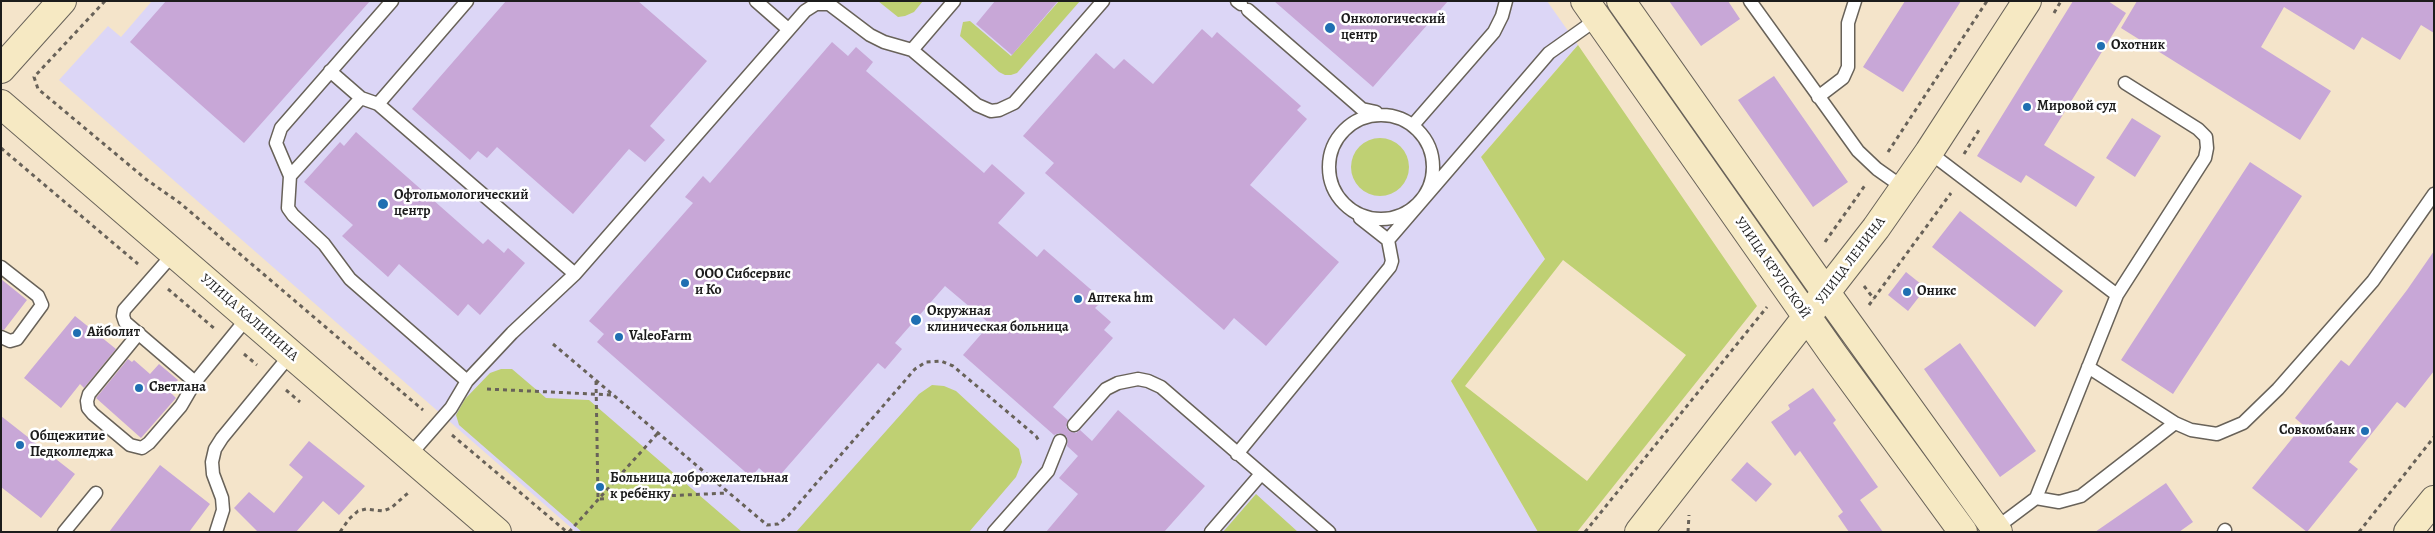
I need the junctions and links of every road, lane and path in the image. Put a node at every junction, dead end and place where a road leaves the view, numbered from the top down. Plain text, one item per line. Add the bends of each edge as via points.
1 (62, 1) edge
2 (104, 1) edge
3 (392, 1) edge
4 (467, 1) edge
5 (756, 1) edge
6 (954, 1) edge
7 (1103, 1) edge
8 (1506, 1) edge
9 (1621, 1) edge
10 (1750, 1) edge
11 (1855, 1) edge
12 (1987, 1) edge
13 (2027, 1) edge
14 (1242, 5) edge
15 (1591, 10) edge
16 (788, 30) junction
17 (912, 50) junction
18 (1, 69) edge
19 (330, 71) junction
20 (2125, 83) dead end
21 (1818, 97) junction
22 (361, 98) junction
23 (1, 104) edge
24 (378, 104) junction
25 (1362, 110) junction
26 (1391, 115) junction
27 (1413, 125) junction
28 (1344, 130) junction
29 (1929, 152) junction
30 (1877, 169) junction
31 (290, 176) junction
32 (1904, 188) junction
33 (2434, 194) edge
34 (1422, 200) junction
35 (1351, 210) junction
36 (1388, 240) junction
37 (1822, 246) dead end
38 (174, 253) junction
39 (1, 267) edge
40 (575, 274) junction
41 (1827, 294) junction
42 (2117, 294) junction
43 (1770, 302) dead end
44 (248, 317) junction
45 (1807, 318) junction
46 (139, 333) junction
47 (1, 337) edge
48 (553, 344) dead end
49 (291, 354) junction
50 (2088, 367) junction
51 (596, 380) junction
52 (195, 382) junction
53 (464, 385) junction
54 (597, 394) junction
55 (614, 395) junction
56 (438, 423) junction
57 (2175, 423) junction
58 (1074, 425) dead end
59 (658, 433) junction
60 (2434, 437) edge
61 (1060, 441) dead end
62 (1237, 454) junction
63 (410, 456) junction
64 (1048, 471) junction
65 (1261, 474) junction
66 (96, 492) dead end
67 (408, 493) dead end
68 (728, 494) junction
69 (2036, 498) junction
70 (598, 499) junction
71 (2434, 500) edge
72 (1997, 530) edge
73 (64, 532) edge
74 (216, 532) edge
75 (340, 532) edge
76 (497, 532) edge
77 (568, 532) edge
78 (994, 532) edge
79 (1211, 532) edge
80 (1329, 532) edge
81 (1586, 532) edge
82 (1639, 532) edge
83 (1963, 532) edge
84 (2359, 532) edge
85 (2408, 532) edge

1 - 18 main road
2 - 56 path via 34,77 38,89 146,180 180,203
3 - 19 lane
4 - 24 lane
5 - 16 lane
6 - 17 lane
7 - 17 lane via 1014,102 1000,110 991,111 976,105
8 - 27 lane via 1494,32
9 - 41 main road
10 - 21 lane
11 - 21 lane via 1848,23 1848,67 1843,78
12 - 30 path
13 - 29 main road, УЛИЦА ЛЕНИНА
14 - 25 lane
15 - 34 lane
15 - 45 main road, УЛИЦА КРУПСКОЙ
16 - 17 lane via 816,4 829,4 884,42
16 - 40 lane
19 - 22 lane
19 - 31 lane via 276,136
20 - 42 lane via 2198,129 2206,137 2207,148 2205,158
21 - 30 lane via 1858,151
22 - 24 lane
22 - 31 lane
23 - 38 main road, УЛИЦА КАЛИНИНА
24 - 40 lane
25 - 26 lane
25 - 28 lane
26 - 27 lane
26 - 28 lane via 1366,116
27 - 34 lane via 1430,147 1434,161 1429,188
28 - 35 lane via 1331,152 1329,178 1341,201
29 - 32 main road, УЛИЦА ЛЕНИНА
29 - 42 lane
30 - 32 lane
30 - 37 path
31 - 53 lane via 288,208 293,215 324,244 350,279
32 - 41 main road, УЛИЦА ЛЕНИНА
33 - 57 lane via 2373,281 2257,412 2243,423 2216,434 2191,430
34 - 35 lane via 1412,209 1388,219 1368,218
34 - 36 lane
35 - 36 lane
36 - 62 lane via 1390,267
38 - 44 main road, УЛИЦА КАЛИНИНА
38 - 46 lane via 124,310 125,322
39 - 47 lane via 38,296 42,305 17,339 10,341
40 - 53 lane via 512,333
41 - 45 main road, УЛИЦА ЛЕНИНА
41 - 72 main road
42 - 50 lane
43 - 81 path
44 - 49 main road, УЛИЦА КАЛИНИНА
44 - 52 lane
45 - 82 main road, УЛИЦА ЛЕНИНА
45 - 83 main road, УЛИЦА КРУПСКОЙ
46 - 52 lane
46 - 52 lane via 89,394 88,408 93,414 130,445 142,448 150,444 181,406
48 - 51 path
49 - 63 main road, УЛИЦА КАЛИНИНА
49 - 74 lane via 215,450 213,474 223,510
50 - 57 lane
50 - 69 lane
51 - 54 path
51 - 55 path
53 - 54 path
53 - 56 lane
54 - 55 path
54 - 70 path
55 - 59 path
56 - 63 lane
56 - 77 path
57 - 69 lane via 2081,496 2059,502
58 - 62 lane via 1106,389 1138,379 1160,387
59 - 68 path
59 - 70 path
60 - 84 path
61 - 64 lane
62 - 65 lane
63 - 76 main road, УЛИЦА КАЛИНИНА
64 - 68 path via 1041,463 1036,436 954,366 941,361 926,362 915,369 778,524 767,525
64 - 78 lane
65 - 79 lane
65 - 80 lane
66 - 73 lane
67 - 75 path via 391,508 358,511
68 - 70 path
69 - 72 lane
70 - 77 path
71 - 85 main road

